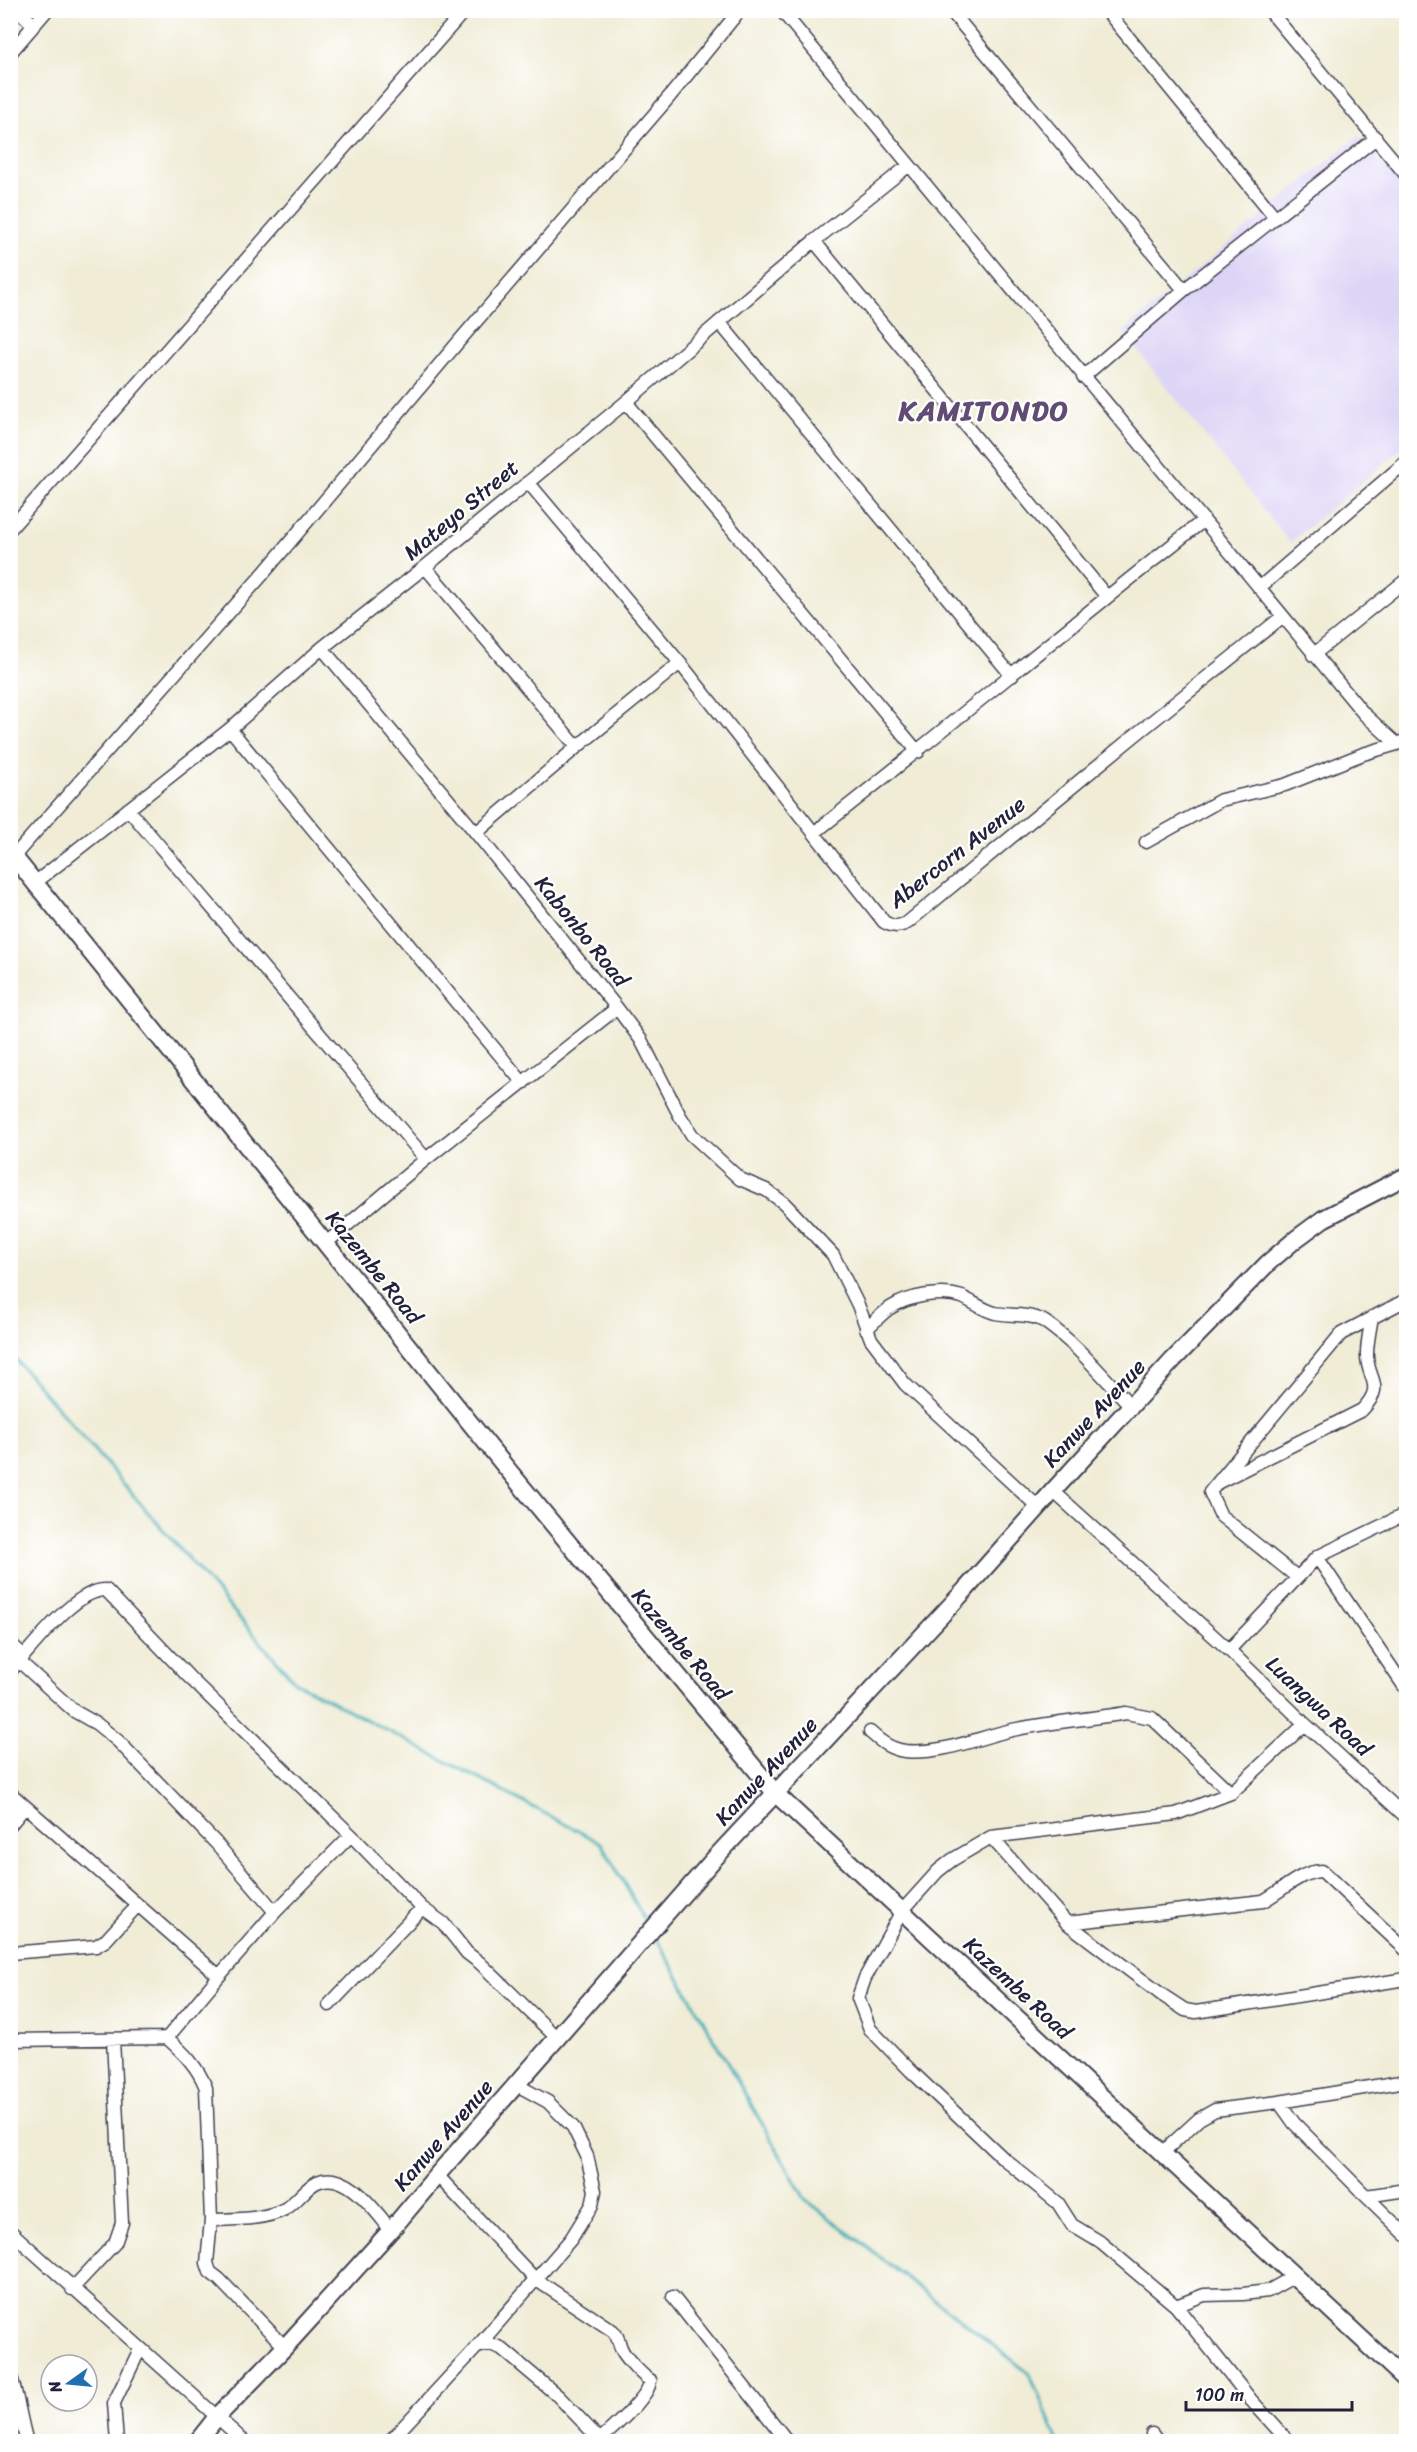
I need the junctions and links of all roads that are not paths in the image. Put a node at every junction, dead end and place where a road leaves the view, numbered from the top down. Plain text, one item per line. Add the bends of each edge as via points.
1 (18, 10) edge
2 (47, 10) edge
3 (465, 10) edge
4 (740, 10) edge
5 (781, 10) edge
6 (950, 10) edge
7 (1106, 10) edge
8 (1269, 10) edge
9 (34, 25) junction
10 (10, 53) edge
11 (1376, 138) junction
12 (908, 166) junction
13 (1407, 175) edge
14 (1275, 217) junction
15 (814, 242) junction
16 (1184, 290) junction
17 (719, 322) junction
18 (1083, 377) junction
19 (626, 402) junction
20 (1407, 462) edge
21 (528, 482) junction
22 (1204, 520) junction
23 (10, 529) edge
24 (425, 567) junction
25 (1407, 580) edge
26 (1259, 588) junction
27 (1107, 597) junction
28 (1282, 617) junction
29 (322, 648) junction
30 (1314, 655) junction
31 (680, 663) junction
32 (1012, 676) junction
33 (230, 729) junction
34 (1402, 742) edge
35 (576, 747) junction
36 (918, 752) junction
37 (128, 809) junction
38 (476, 833) junction
39 (814, 833) junction
40 (1146, 842) dead end
41 (12, 854) edge
42 (36, 882) junction
43 (617, 1008) junction
44 (523, 1083) junction
45 (426, 1159) junction
46 (1407, 1176) edge
47 (326, 1243) junction
48 (1407, 1300) edge
49 (1372, 1317) junction
50 (866, 1329) junction
51 (1131, 1406) junction
52 (1215, 1484) junction
53 (1053, 1491) junction
54 (1038, 1507) junction
55 (1407, 1514) edge
56 (1317, 1557) junction
57 (1297, 1577) junction
58 (10, 1643) edge
59 (1229, 1650) junction
60 (18, 1663) edge
61 (1407, 1689) edge
62 (1305, 1724) junction
63 (870, 1732) dead end
64 (10, 1793) edge
65 (1231, 1793) junction
66 (776, 1794) junction
67 (26, 1807) junction
68 (1407, 1817) edge
69 (10, 1825) edge
70 (351, 1835) junction
71 (991, 1837) junction
72 (138, 1905) junction
73 (422, 1908) junction
74 (902, 1911) junction
75 (275, 1912) junction
76 (1067, 1923) junction
77 (1407, 1950) edge
78 (10, 1953) edge
79 (219, 1976) junction
80 (1407, 1979) edge
81 (329, 2005) dead end
82 (167, 2038) junction
83 (557, 2038) junction
84 (113, 2039) junction
85 (10, 2040) edge
86 (1407, 2081) edge
87 (517, 2085) junction
88 (1279, 2102) junction
89 (1162, 2153) junction
90 (436, 2175) junction
91 (1407, 2190) edge
92 (1366, 2196) junction
93 (211, 2220) junction
94 (391, 2230) junction
95 (10, 2232) edge
96 (1407, 2235) edge
97 (1295, 2276) junction
98 (535, 2279) junction
99 (72, 2289) junction
100 (673, 2297) dead end
101 (1176, 2306) junction
102 (285, 2347) junction
103 (477, 2347) junction
104 (140, 2349) junction
105 (10, 2374) edge
106 (1407, 2380) edge
107 (15, 2416) edge
108 (216, 2418) junction
109 (601, 2441) edge
110 (27, 2442) edge
111 (117, 2442) edge
112 (197, 2442) edge
113 (245, 2442) edge
114 (389, 2442) edge
115 (788, 2442) edge
116 (1289, 2442) edge

1 - 9 street
2 - 9 street
3 - 23 street
4 - 41 street via 263,574
5 - 12 street
6 - 16 street
7 - 14 street
8 - 11 street
9 - 10 street
11 - 13 street
11 - 14 street
12 - 15 street, Mateyo Street
12 - 18 street
14 - 16 street
15 - 17 street, Mateyo Street
15 - 27 street
16 - 18 street
17 - 19 street, Mateyo Street
17 - 32 street
18 - 22 street
19 - 21 street, Mateyo Street
19 - 36 street
20 - 26 street
21 - 24 street, Mateyo Street
21 - 31 street, Abercorn Avenue
22 - 26 street
22 - 27 street
24 - 29 street, Mateyo Street
24 - 35 street
25 - 30 street
26 - 28 street
27 - 32 street
28 - 30 street
28 - 39 street, Abercorn Avenue via 899,927 884,922
29 - 33 street, Mateyo Street
29 - 38 street, Kabonbo Road
30 - 34 street via 1364,714
31 - 35 street
31 - 39 street, Abercorn Avenue
32 - 36 street
33 - 37 street, Mateyo Street
33 - 44 street
34 - 40 street via 1285,785 1221,800
35 - 38 street
36 - 39 street
37 - 42 street, Mateyo Street
37 - 45 street
38 - 43 street, Kabonbo Road
41 - 42 main road, Kazembe Road
42 - 47 main road, Kazembe Road
43 - 44 street, Kabonbo Road
43 - 50 street via 641,1040 692,1135 740,1179 784,1203 833,1255
44 - 45 street, Kabonbo Road
45 - 47 street, Kabonbo Road
46 - 51 main road, Kanwe Avenue via 1323,1219 1296,1239 1268,1263
47 - 66 main road, Kazembe Road
48 - 49 street
49 - 52 street via 1333,1342
49 - 52 street via 1366,1354 1375,1386 1372,1398 1362,1410
50 - 51 street via 891,1308 932,1295 963,1298 994,1312 1036,1318 1072,1347
50 - 54 street via 879,1352 913,1393
51 - 53 main road, Kanwe Avenue
52 - 57 street via 1210,1492 1221,1516
53 - 54 main road, Kanwe Avenue
53 - 59 street, Luangwa Road
54 - 66 main road, Kanwe Avenue
55 - 56 street
56 - 57 street
56 - 61 street
57 - 59 street
58 - 60 street
59 - 62 street, Luangwa Road
60 - 70 street via 70,1607 88,1594 106,1590
60 - 75 street via 74,1711 118,1741 216,1843
62 - 65 street
62 - 68 street, Luangwa Road
63 - 65 street via 893,1749 919,1751 975,1742 1015,1729 1140,1714 1165,1729
64 - 67 street
65 - 71 street via 1176,1814
66 - 74 main road, Kazembe Road
66 - 83 main road, Kanwe Avenue
67 - 69 street
67 - 72 street
70 - 73 street
70 - 75 street
71 - 74 street via 938,1871
71 - 76 street
72 - 78 street via 96,1946
72 - 79 street
73 - 81 street
73 - 83 street via 443,1923 467,1953
74 - 89 main road, Kazembe Road
74 - 101 street via 858,1998 870,2029 1004,2158 1059,2203 1072,2225 1100,2242
75 - 79 street
76 - 77 street via 1263,1901 1301,1876 1323,1871
76 - 80 street via 1162,1995 1185,2010 1196,2012
79 - 82 street
82 - 84 street
82 - 93 street via 186,2054 206,2088
83 - 87 main road, Kanwe Avenue
84 - 85 street
84 - 99 street via 122,2223 115,2242
86 - 88 street
87 - 90 main road, Kanwe Avenue
87 - 98 street via 549,2102 573,2127 587,2156 595,2191 592,2205 577,2231
88 - 89 street via 1215,2109
88 - 92 street via 1294,2123
89 - 97 main road, Kazembe Road
90 - 94 main road, Kanwe Avenue
90 - 98 street
91 - 92 street
92 - 96 street
93 - 94 street via 273,2213 313,2185 327,2180 348,2186 365,2199
93 - 102 street via 207,2263 210,2272
94 - 102 main road, Kanwe Avenue
95 - 99 street
97 - 101 street via 1268,2291 1204,2295
97 - 106 main road, Kazembe Road
98 - 103 street
98 - 109 street via 609,2327 640,2374 650,2380 643,2396
99 - 104 street
100 - 115 street
101 - 116 street
102 - 108 main road, Kanwe Avenue
103 - 109 street via 490,2344 501,2348 558,2396
103 - 114 street
104 - 108 street
104 - 111 street via 114,2403
105 - 107 street via 17,2395
107 - 110 street
108 - 112 main road, Kanwe Avenue
108 - 113 street

